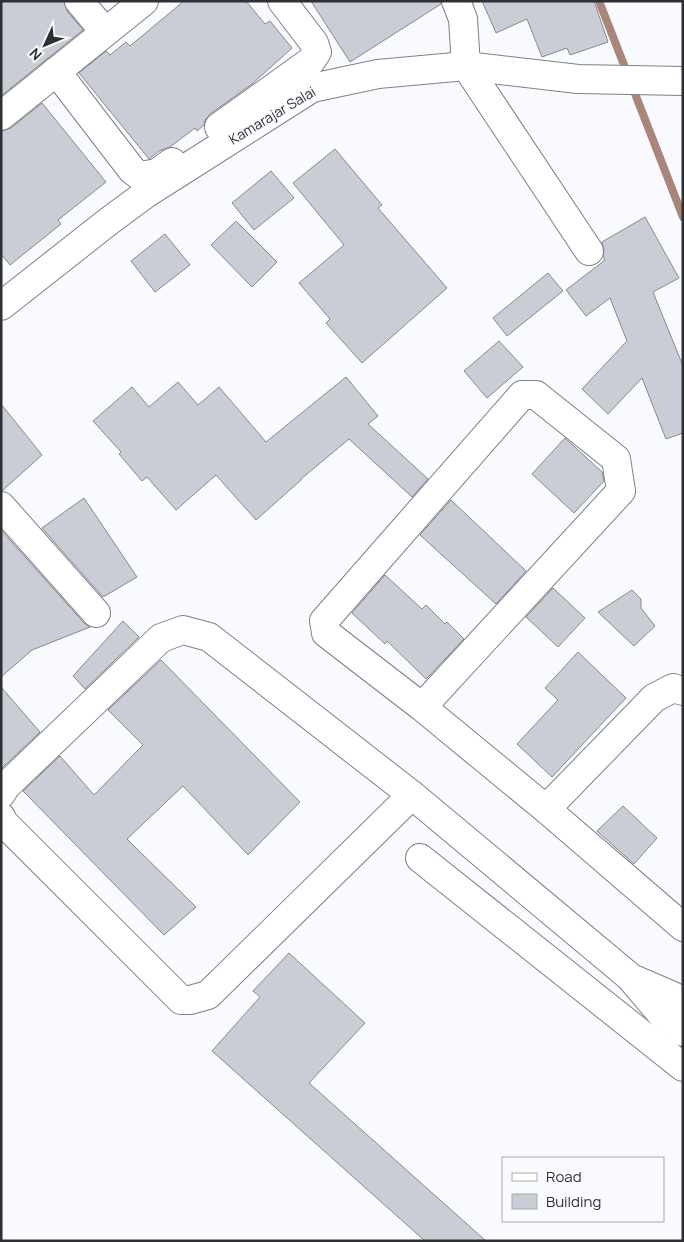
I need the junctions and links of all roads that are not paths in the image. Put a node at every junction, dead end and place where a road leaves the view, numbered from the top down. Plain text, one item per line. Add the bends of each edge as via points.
1 (79, 1) edge
2 (144, 1) edge
3 (282, 1) edge
4 (456, 1) edge
5 (105, 32) junction
6 (466, 66) junction
7 (56, 71) junction
8 (683, 81) edge
9 (1, 116) edge
10 (589, 251) dead end
11 (1, 306) edge
12 (1, 506) edge
13 (96, 613) dead end
14 (683, 691) edge
15 (422, 707) junction
16 (1, 794) edge
17 (412, 796) junction
18 (546, 809) junction
19 (1, 816) edge
20 (420, 858) dead end
21 (683, 927) edge
22 (630, 977) junction
23 (683, 1003) edge
24 (683, 1032) edge
25 (683, 1067) edge

1 - 5 street
2 - 5 street
3 - 7 street via 314,43 317,52 311,60 156,173 140,176 132,170
4 - 6 street via 462,19
5 - 7 street
6 - 8 street, Kamarajar Salai via 578,79
6 - 10 street
6 - 11 street, Kamarajar Salai via 378,74 312,88 147,193
7 - 9 street
12 - 13 street
14 - 18 street via 673,688 654,698
15 - 15 street via 621,491 616,459 536,395 522,396 324,621 326,634
15 - 18 street
16 - 17 street via 162,638 183,630 209,637
17 - 19 street via 208,995 190,1000 181,1000 4,823
17 - 22 street
18 - 21 street
20 - 25 street
22 - 23 street
22 - 24 street via 663,1016

